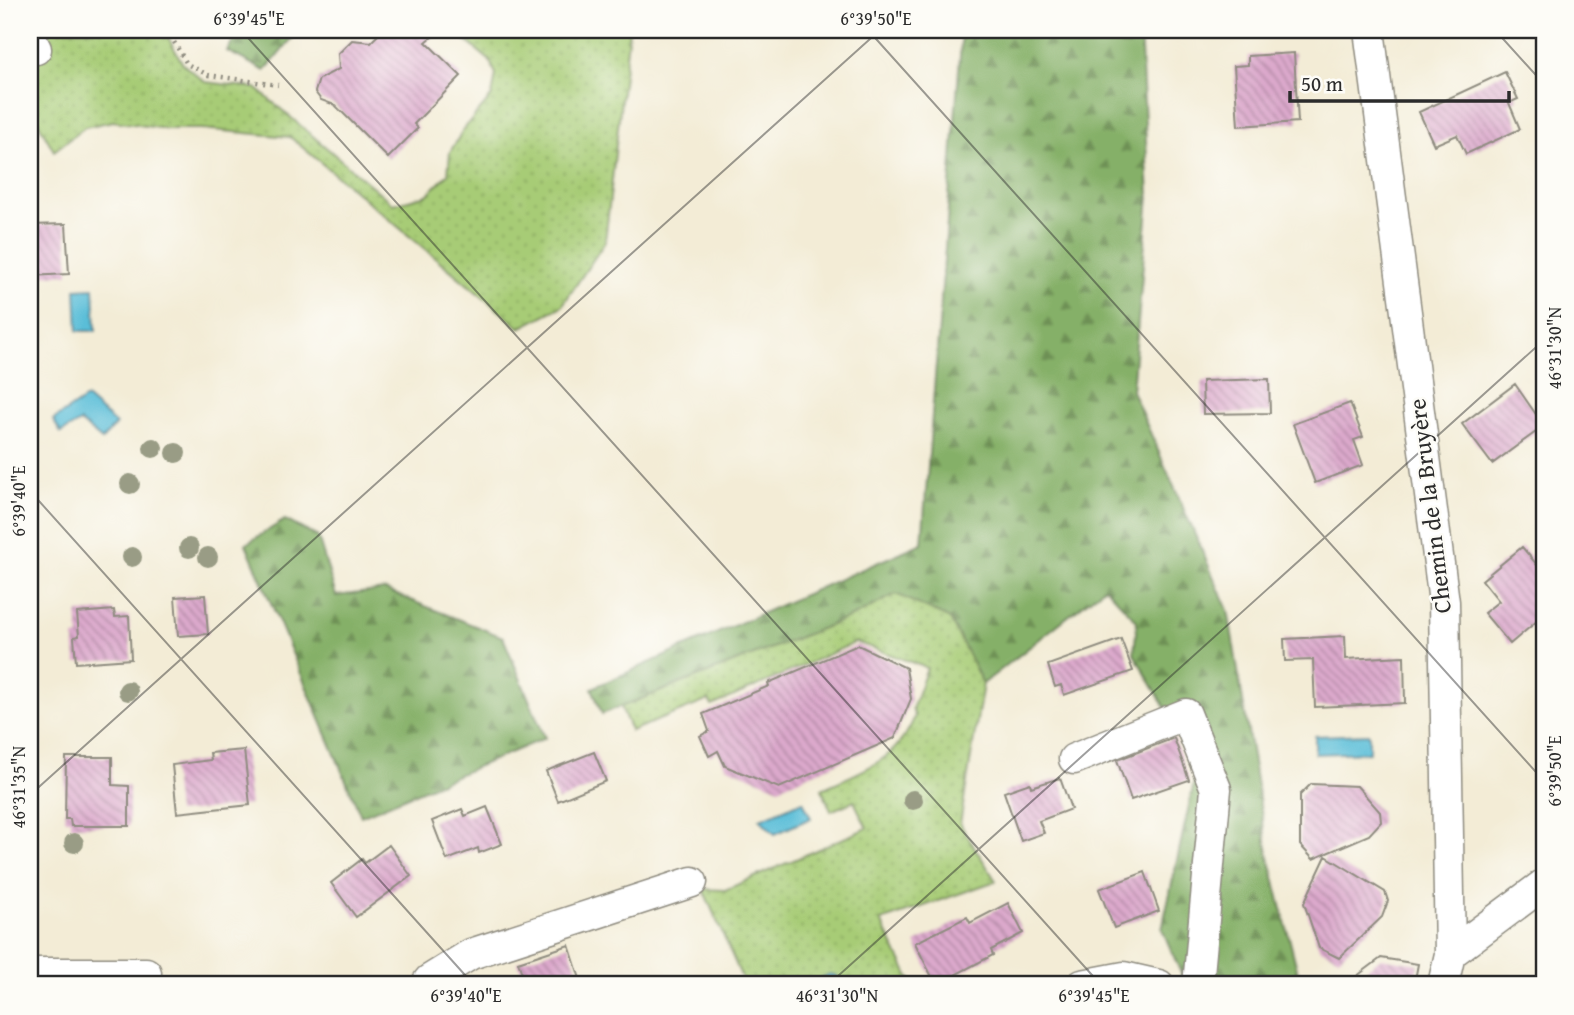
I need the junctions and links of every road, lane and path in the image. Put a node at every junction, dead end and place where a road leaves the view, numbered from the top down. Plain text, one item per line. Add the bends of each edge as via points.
1 (167, 30) edge
2 (1369, 30) edge
3 (278, 85) dead end
4 (1074, 759) dead end
5 (692, 882) dead end
6 (1544, 884) edge
7 (1450, 954) junction
8 (30, 973) edge
9 (146, 973) dead end
10 (426, 985) edge
11 (1082, 985) edge
12 (1159, 985) edge
13 (1198, 985) edge
14 (1443, 985) edge

1 - 3 path via 187,64 208,75
2 - 7 street, Chemin de la Bruyère via 1444,602
4 - 13 street via 1186,714 1216,789
5 - 10 street via 471,954
6 - 7 street
7 - 14 street, Chemin de la Bruyère
8 - 9 street
11 - 12 street via 1124,977

